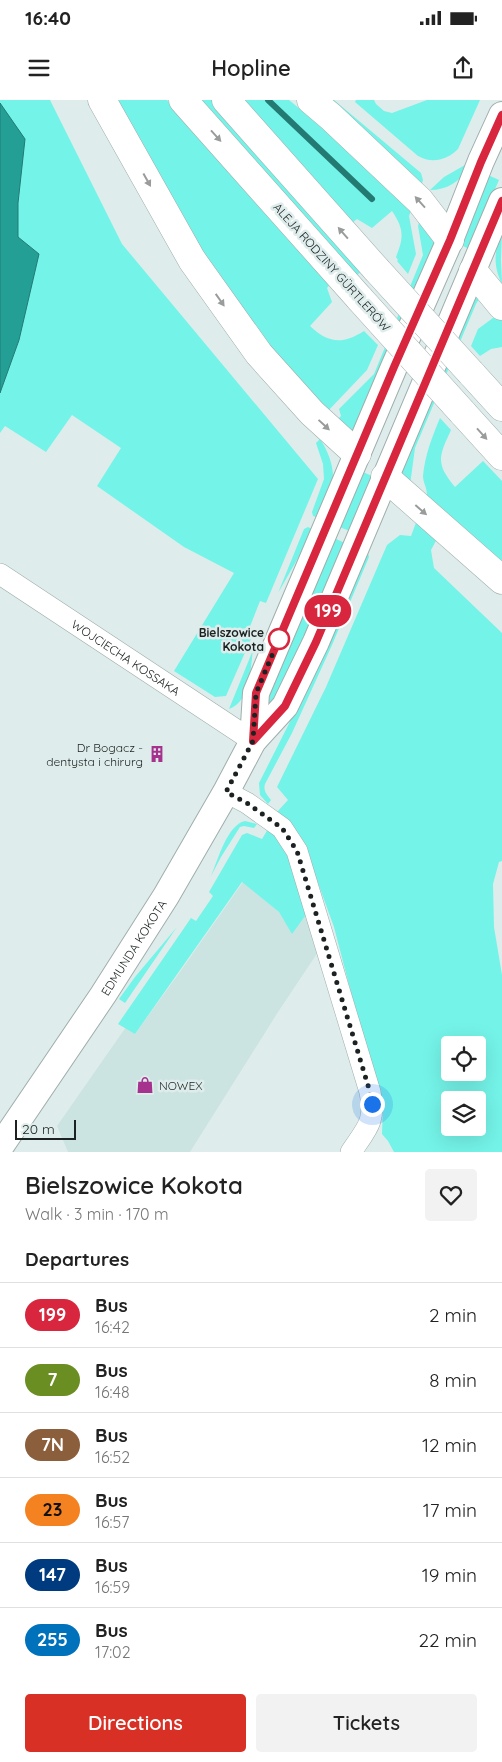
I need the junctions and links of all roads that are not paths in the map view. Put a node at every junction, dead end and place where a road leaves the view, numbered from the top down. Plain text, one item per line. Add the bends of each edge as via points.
1 (102, 100) edge
2 (184, 100) edge
3 (226, 100) edge
4 (311, 100) edge
5 (502, 115) edge
6 (502, 201) edge
7 (450, 240) junction
8 (473, 271) junction
9 (502, 306) edge
10 (502, 407) edge
11 (357, 454) junction
12 (502, 456) edge
13 (385, 477) junction
14 (0, 574) edge
15 (502, 580) edge
16 (253, 741) junction
17 (226, 792) junction
18 (0, 1147) edge
19 (351, 1152) edge

1 -> 11 main road via 192,260 258,354 312,413
2 -> 12 main road, ALEJA RODZINY GÜRTLERÓW, bridge
10 -> 3 main road, bridge
7 -> 4 main road via 420,202
5 - 7 street, EDMUNDA KOKOTA
6 - 8 street, EDMUNDA KOKOTA
7 - 8 street
7 - 11 street, EDMUNDA KOKOTA
8 - 9 main road
8 - 13 street, EDMUNDA KOKOTA
11 - 13 street
11 - 16 street, EDMUNDA KOKOTA via 256,693
13 -> 15 main road
13 - 16 street, EDMUNDA KOKOTA via 316,642 285,706
14 - 16 street, WOJCIECHA KOSSAKA
16 - 17 street, EDMUNDA KOKOTA
17 - 18 street, EDMUNDA KOKOTA via 166,896
17 - 19 street via 282,828 297,851 370,1092 373,1114 370,1124

